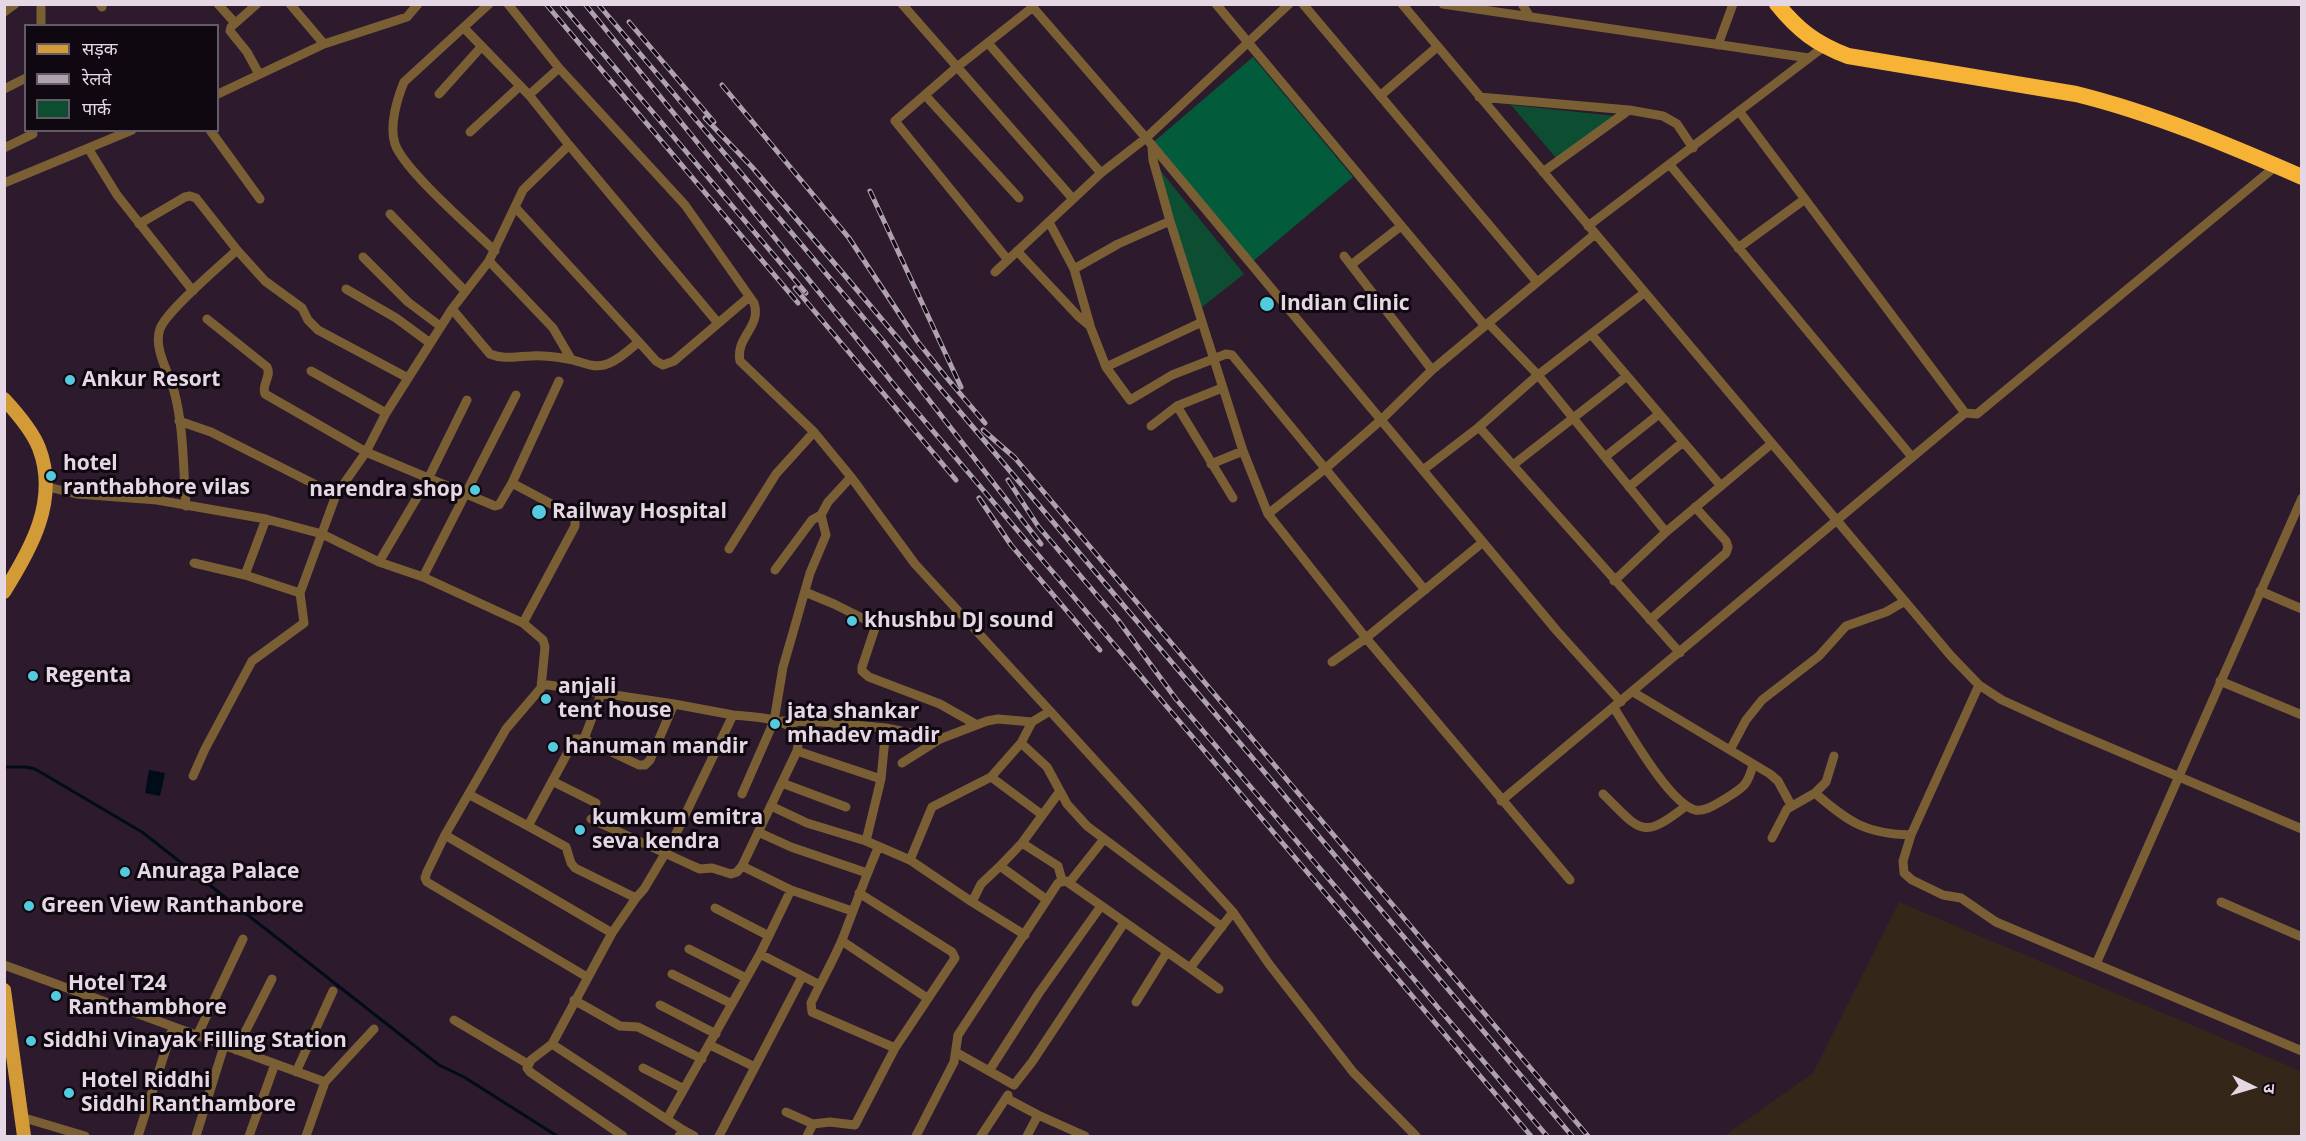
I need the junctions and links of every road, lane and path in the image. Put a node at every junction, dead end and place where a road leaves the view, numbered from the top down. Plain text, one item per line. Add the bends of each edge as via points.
1 (19, 4) edge
2 (41, 4) edge
3 (218, 4) edge
4 (257, 4) edge
5 (290, 4) edge
6 (418, 4) edge
7 (489, 4) edge
8 (508, 4) edge
9 (902, 4) edge
10 (1216, 4) edge
11 (1290, 4) edge
12 (1303, 4) edge
13 (1401, 4) edge
14 (1443, 4) edge
15 (1522, 4) edge
16 (1733, 4) edge
17 (1777, 4) edge
18 (1789, 4) edge
19 (14, 5) edge
20 (1031, 6) edge
21 (4, 12) edge
22 (1530, 17) junction
23 (235, 23) junction
24 (41, 24) edge
25 (464, 28) junction
26 (1247, 42) junction
27 (1819, 42) junction
28 (988, 43) junction
29 (324, 44) junction
30 (1718, 45) junction
31 (482, 46) junction
32 (1437, 47) junction
33 (1809, 58) junction
34 (957, 67) junction
35 (559, 68) junction
36 (260, 74) junction
37 (24, 79) edge
38 (520, 86) junction
39 (4, 89) edge
40 (219, 94) edge
41 (440, 94) dead end
42 (529, 95) junction
43 (925, 95) junction
44 (1380, 96) junction
45 (1479, 97) junction
46 (1629, 110) junction
47 (1739, 111) junction
48 (127, 132) edge
49 (211, 132) edge
50 (470, 132) dead end
51 (33, 134) dead end
52 (1146, 138) junction
53 (569, 145) junction
54 (1152, 147) junction
55 (4, 148) edge
56 (88, 148) junction
57 (1693, 148) junction
58 (1670, 165) junction
59 (2276, 166) junction
60 (1543, 172) junction
61 (1101, 173) junction
62 (2301, 177) edge
63 (4, 183) edge
64 (1019, 198) dead end
65 (1073, 199) junction
66 (1805, 199) junction
67 (260, 200) dead end
68 (515, 207) junction
69 (390, 214) dead end
70 (1170, 221) junction
71 (1049, 222) junction
72 (140, 224) junction
73 (1401, 226) junction
74 (1588, 226) junction
75 (1594, 234) junction
76 (1738, 248) junction
77 (237, 250) junction
78 (495, 251) junction
79 (1017, 251) junction
80 (1344, 256) dead end
81 (363, 257) dead end
82 (1008, 260) junction
83 (489, 261) junction
84 (1351, 265) junction
85 (1074, 269) junction
86 (995, 272) dead end
87 (1537, 282) junction
88 (346, 289) dead end
89 (193, 291) junction
90 (465, 291) junction
91 (1644, 293) junction
92 (749, 297) junction
93 (408, 302) junction
94 (452, 309) junction
95 (396, 318) junction
96 (207, 319) dead end
97 (1202, 322) junction
98 (718, 323) junction
99 (1486, 325) junction
100 (440, 326) junction
101 (1090, 326) junction
102 (1591, 334) junction
103 (639, 342) junction
104 (430, 343) junction
105 (571, 359) junction
106 (1214, 359) junction
107 (1106, 367) junction
108 (1432, 370) junction
109 (311, 371) dead end
110 (1539, 375) junction
111 (1627, 376) junction
112 (408, 378) junction
113 (560, 381) dead end
114 (1222, 388) junction
115 (516, 395) dead end
116 (4, 399) edge
117 (467, 400) dead end
118 (1177, 405) junction
119 (1965, 412) junction
120 (386, 413) junction
121 (1659, 414) junction
122 (1572, 417) junction
123 (1381, 420) junction
124 (179, 421) junction
125 (1151, 426) dead end
126 (1479, 427) junction
127 (814, 432) junction
128 (1683, 442) junction
129 (1771, 444) junction
130 (1243, 451) junction
131 (366, 452) junction
132 (1605, 457) junction
133 (1912, 457) junction
134 (1211, 465) junction
135 (1513, 465) junction
136 (1326, 468) junction
137 (1423, 470) junction
138 (851, 477) junction
139 (428, 479) junction
140 (512, 483) junction
141 (1721, 486) junction
142 (48, 487) junction
143 (1629, 487) junction
144 (464, 494) junction
145 (336, 495) junction
146 (1233, 498) dead end
147 (2301, 498) edge
148 (186, 506) junction
149 (1695, 507) junction
150 (1268, 514) junction
151 (820, 515) junction
152 (266, 519) junction
153 (1837, 521) junction
154 (1666, 532) junction
155 (322, 534) junction
156 (1483, 542) junction
157 (729, 549) dead end
158 (194, 562) dead end
159 (379, 562) junction
160 (775, 570) dead end
161 (245, 575) junction
162 (423, 577) junction
163 (1614, 580) junction
164 (1425, 590) junction
165 (2260, 591) junction
166 (4, 592) edge
167 (804, 592) junction
168 (300, 593) junction
169 (1905, 602) junction
170 (2301, 609) edge
171 (1650, 620) junction
172 (524, 623) junction
173 (1366, 638) junction
174 (1680, 653) junction
175 (1332, 662) dead end
176 (2220, 681) junction
177 (542, 684) junction
178 (1979, 686) junction
179 (1633, 692) junction
180 (601, 694) junction
181 (674, 704) junction
182 (1618, 705) junction
183 (1050, 711) junction
184 (733, 715) junction
185 (2301, 716) edge
186 (778, 721) junction
187 (1032, 722) junction
188 (977, 725) junction
189 (886, 728) junction
190 (584, 739) junction
191 (940, 739) junction
192 (1021, 743) junction
193 (1730, 750) junction
194 (797, 751) junction
195 (1834, 756) dead end
196 (902, 763) dead end
197 (1753, 765) junction
198 (193, 776) dead end
199 (2178, 776) junction
200 (991, 777) junction
201 (881, 779) junction
202 (552, 781) junction
203 (782, 783) junction
204 (1060, 791) junction
205 (1815, 793) junction
206 (742, 794) dead end
207 (1604, 794) dead end
208 (470, 795) junction
209 (1501, 801) junction
210 (596, 803) dead end
211 (1791, 805) junction
212 (771, 806) junction
213 (1686, 806) junction
214 (846, 807) dead end
215 (1041, 814) junction
216 (591, 819) dead end
217 (528, 826) junction
218 (2301, 829) edge
219 (758, 832) junction
220 (445, 835) junction
221 (1911, 835) junction
222 (1772, 838) dead end
223 (1104, 839) junction
224 (866, 841) junction
225 (1022, 843) junction
226 (878, 848) junction
227 (665, 854) junction
228 (910, 860) junction
229 (742, 866) junction
230 (1000, 866) junction
231 (867, 873) junction
232 (1570, 880) dead end
233 (1066, 882) junction
234 (791, 890) junction
235 (859, 893) junction
236 (636, 898) junction
237 (1047, 900) junction
238 (972, 902) junction
239 (2221, 902) dead end
240 (1101, 906) junction
241 (715, 908) dead end
242 (852, 911) junction
243 (1233, 912) junction
244 (1124, 923) junction
245 (1222, 927) junction
246 (612, 933) junction
247 (1025, 935) junction
248 (769, 936) junction
249 (2301, 937) edge
250 (243, 939) dead end
251 (842, 941) junction
252 (689, 949) dead end
253 (1167, 952) junction
254 (760, 954) junction
255 (2096, 964) junction
256 (4, 965) edge
257 (1190, 969) junction
258 (672, 974) dead end
259 (802, 976) junction
260 (587, 977) junction
261 (746, 978) junction
262 (272, 979) dead end
263 (820, 985) junction
264 (1219, 989) dead end
265 (4, 990) edge
266 (333, 991) dead end
267 (927, 998) junction
268 (574, 1000) junction
269 (1136, 1002) dead end
270 (732, 1004) junction
271 (660, 1005) dead end
272 (454, 1020) dead end
273 (173, 1028) junction
274 (374, 1029) dead end
275 (716, 1034) junction
276 (196, 1036) junction
277 (552, 1044) junction
278 (710, 1045) junction
279 (224, 1046) junction
280 (895, 1048) junction
281 (236, 1050) junction
282 (2301, 1051) edge
283 (957, 1053) junction
284 (702, 1059) junction
285 (275, 1064) junction
286 (528, 1064) junction
287 (755, 1067) junction
288 (643, 1068) dead end
289 (989, 1071) junction
290 (296, 1072) junction
291 (325, 1082) junction
292 (1014, 1085) junction
293 (684, 1089) junction
294 (1006, 1098) junction
295 (786, 1112) dead end
296 (1038, 1115) junction
297 (21, 1117) junction
298 (667, 1119) junction
299 (813, 1124) junction
300 (681, 1133) edge
301 (199, 1136) edge
302 (24, 1137) edge
303 (85, 1137) edge
304 (138, 1137) edge
305 (249, 1137) edge
306 (306, 1137) edge
307 (623, 1137) edge
308 (694, 1137) edge
309 (719, 1137) edge
310 (807, 1137) edge
311 (916, 1137) edge
312 (981, 1137) edge
313 (1027, 1137) edge
314 (1085, 1137) edge
315 (1416, 1137) edge

1 - 19 street
2 - 24 street
3 - 23 street
4 - 23 street
5 - 29 street
6 - 29 street via 407,17
7 - 25 street
8 - 35 street
9 - 34 street
10 - 26 street
11 - 26 street
12 - 44 street
13 - 32 street
14 - 22 street
15 - 22 street
16 - 30 street
17 - 27 highway via 1795,27
18 - 27 highway
19 - 21 street
20 - 28 street
20 - 52 street
22 - 30 street
23 - 36 street via 230,31
25 - 31 street
25 - 78 street via 405,82 394,118 394,141 399,153 424,182
26 - 52 street
26 - 73 street
27 - 33 street
27 - 59 highway via 1860,59 2106,101
28 - 34 street
28 - 61 street
29 - 36 street
30 - 33 street
31 - 38 street
31 - 41 street
32 - 44 street
32 - 45 street
33 - 47 street
34 - 43 street
34 - 65 street
35 - 42 street
35 - 92 street via 685,205
36 - 40 street
37 - 39 street
38 - 42 street
38 - 50 street
42 - 53 street
43 - 64 street
43 - 82 street via 895,121
44 - 87 street
45 - 46 street
45 - 60 street
46 - 57 street via 1670,118
46 - 60 street
47 - 57 street
47 - 66 street
48 - 56 street
49 - 67 street
51 - 55 street
52 - 54 street
52 - 61 street
53 - 68 street via 523,190
53 - 98 street
54 - 70 street
54 - 123 street
56 - 63 street
56 - 72 street
57 - 58 street
58 - 74 street
58 - 76 street
59 - 62 highway
59 - 119 street via 1977,414
60 - 74 street
61 - 65 street
65 - 71 street
66 - 76 street
66 - 119 street
68 - 78 street
68 - 103 street
69 - 90 street
70 - 85 street
70 - 97 street
71 - 79 street
71 - 85 street
72 - 77 street via 190,196
72 - 89 street
73 - 84 street
73 - 99 street
74 - 75 street
75 - 87 street
75 - 91 street
76 - 133 street
77 - 89 street
77 - 112 street via 277,292 302,308 318,330
78 - 83 street
79 - 82 street
79 - 101 street
80 - 84 street
81 - 93 street
82 - 86 street
83 - 90 street
83 - 105 street via 554,328
84 - 108 street
85 - 101 street
87 - 99 street
88 - 95 street
89 - 124 street via 167,317 158,340
90 - 94 street
91 - 102 street
91 - 129 street
92 - 98 street
92 - 127 street via 757,312 739,350 740,361
93 - 95 street
93 - 100 street
94 - 100 street
94 - 105 street via 490,354
95 - 104 street
96 - 131 street via 267,367 265,394
97 - 106 street
97 - 107 street
98 - 103 street via 669,364 656,361
99 - 108 street
99 - 110 street
100 - 104 street
101 - 107 street
102 - 110 street
102 - 111 street
103 - 105 street via 604,365 586,365
104 - 112 street
106 - 107 street via 1172,375 1130,400
106 - 114 street
106 - 136 street via 1226,354 1239,362
108 - 123 street
109 - 120 street
110 - 122 street
110 - 126 street
111 - 121 street
111 - 122 street
112 - 120 street
113 - 140 street
114 - 118 street
114 - 130 street
115 - 144 street
116 - 142 main road via 39,446
117 - 139 street
118 - 125 street
118 - 134 street
119 - 133 street
120 - 131 street
121 - 128 street
121 - 132 street
122 - 132 street
122 - 135 street
123 - 136 street
123 - 137 street
124 - 145 street via 211,432
124 - 148 street
126 - 135 street
126 - 137 street
127 - 138 street
127 - 157 street via 776,474
128 - 141 street
128 - 143 street
129 - 141 street
129 - 153 street
130 - 134 street
130 - 150 street
131 - 139 street
131 - 145 street
132 - 143 street
133 - 153 street
134 - 146 street
135 - 163 street
136 - 150 street
136 - 164 street
137 - 156 street
138 - 151 street
138 - 183 street via 915,564
139 - 144 street
139 - 159 street
140 - 144 street via 495,506
140 - 172 street via 575,520
141 - 149 street
142 - 148 street
142 - 166 main road via 28,553
143 - 154 street
144 - 162 street
145 - 155 street
147 - 165 street
148 - 152 street
149 - 154 street
149 - 171 street via 1726,541 1726,553
150 - 173 street
151 - 160 street via 812,520
151 - 167 street via 826,535
152 - 155 street
152 - 161 street
153 - 169 street
153 - 174 street
154 - 163 street
155 - 159 street
155 - 168 street
156 - 164 street
156 - 182 street
158 - 161 street
159 - 162 street
161 - 168 street
162 - 172 street
163 - 171 street
164 - 173 street
165 - 170 street
165 - 176 street
167 - 186 street via 783,667
167 - 188 street via 876,625 862,667 869,677 940,704
168 - 198 street via 304,623 252,661
169 - 178 street
169 - 193 street via 1846,626 1819,656 1762,700
171 - 174 street
172 - 177 street via 543,640
173 - 175 street
173 - 209 street
174 - 179 street
176 - 185 street
176 - 199 street
177 - 180 street
177 - 208 street via 506,729
178 - 199 street via 2059,726
178 - 221 street
179 - 182 street
179 - 193 street
180 - 181 street
180 - 190 street
181 - 184 street
181 - 190 street via 645,765
182 - 209 street
182 - 213 street via 1656,774
183 - 187 street
183 - 243 street
184 - 186 street
184 - 227 street
186 - 189 street
186 - 194 street via 797,735
186 - 206 street
187 - 188 street via 998,719
187 - 192 street
188 - 191 street
189 - 191 street
189 - 201 street
190 - 202 street via 575,739
191 - 196 street
192 - 200 street
192 - 204 street via 1047,767
193 - 197 street
194 - 201 street
194 - 203 street
195 - 205 street via 1826,782
197 - 211 street via 1778,781
197 - 213 street via 1748,781 1737,793 1704,809
199 - 218 street
199 - 255 street
200 - 215 street
200 - 228 street via 932,807
201 - 224 street
202 - 210 street
202 - 217 street
203 - 212 street
203 - 214 street
204 - 215 street
204 - 223 street via 1074,814
205 - 211 street
205 - 221 street via 1834,810 1872,831
207 - 213 street via 1631,821 1646,829
208 - 217 street
208 - 220 street
209 - 232 street
211 - 222 street
212 - 219 street
212 - 224 street via 816,826
215 - 225 street
216 - 227 street
217 - 236 street via 566,847 575,868
219 - 229 street
219 - 231 street
220 - 246 street
220 - 260 street via 427,872 427,882
221 - 255 street via 1903,861 1904,873 1912,880 1943,895 1961,898 1996,922
223 - 233 street
223 - 245 street
224 - 226 street
225 - 230 street
225 - 233 street via 1058,866
226 - 228 street
226 - 231 street
227 - 229 street via 700,869 731,874
227 - 236 street
228 - 238 street
229 - 234 street
230 - 237 street
230 - 238 street via 981,884
231 - 235 street
233 - 237 street via 1058,883
233 - 240 street
234 - 242 street
234 - 248 street
235 - 242 street
235 - 267 street via 952,952 953,963
236 - 246 street
237 - 247 street
238 - 247 street
239 - 249 street
240 - 244 street
240 - 289 street
241 - 248 street
242 - 251 street
243 - 245 street
243 - 315 street via 1353,1072
244 - 253 street
244 - 292 street
245 - 257 street
246 - 260 street
247 - 283 street via 958,1035
248 - 254 street
250 - 276 street
251 - 263 street
251 - 267 street
252 - 261 street
253 - 257 street
253 - 269 street
254 - 259 street
254 - 261 street
255 - 282 street
256 - 273 street
257 - 264 street
258 - 270 street
259 - 263 street
259 - 287 street
260 - 268 street
261 - 270 street
262 - 281 street
263 - 280 street via 811,1003 812,1012
265 - 297 main road
266 - 290 street
267 - 280 street
268 - 277 street
268 - 284 street via 620,1026 638,1027
270 - 275 street
271 - 275 street
272 - 286 street
273 - 276 street
273 - 304 street
274 - 291 street
275 - 278 street
276 - 279 street
277 - 286 street
277 - 298 street
278 - 284 street
278 - 287 street
279 - 281 street
279 - 301 street
280 - 299 street via 855,1125
281 - 285 street
283 - 289 street
283 - 311 street
284 - 293 street
285 - 290 street
285 - 305 street
286 - 307 street via 530,1072
287 - 309 street
288 - 293 street
289 - 292 street
290 - 291 street
291 - 306 street
292 - 294 street
293 - 298 street
294 - 296 street
294 - 312 street
295 - 299 street
296 - 313 street
296 - 314 street
297 - 302 main road
297 - 303 street
298 - 300 street
299 - 310 street
300 - 308 street

